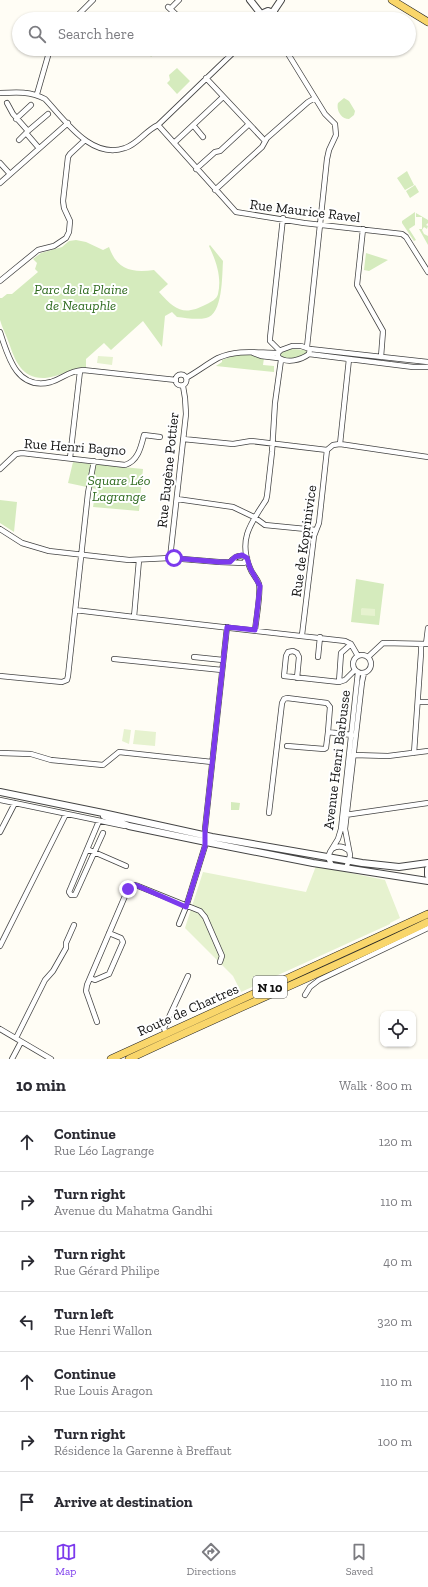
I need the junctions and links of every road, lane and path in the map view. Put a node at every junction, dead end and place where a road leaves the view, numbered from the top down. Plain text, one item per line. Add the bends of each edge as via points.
1 (93, 0) edge
2 (179, 0) edge
3 (250, 0) edge
4 (281, 0) edge
5 (392, 0) edge
6 (398, 0) edge
7 (81, 12) edge
8 (173, 12) edge
9 (258, 12) edge
10 (266, 12) edge
11 (273, 12) joint
12 (412, 12) edge
13 (416, 15) edge
14 (428, 18) edge
15 (428, 22) edge
16 (48, 56) edge
17 (229, 56) edge
18 (289, 56) edge
19 (206, 78) junction
20 (0, 93) edge
21 (37, 94) junction
22 (223, 97) junction
23 (315, 98) junction
24 (7, 103) dead end
25 (31, 105) dead end
26 (48, 114) dead end
27 (16, 119) junction
28 (68, 123) junction
29 (158, 125) junction
30 (248, 125) dead end
31 (193, 126) junction
32 (27, 132) junction
33 (203, 137) dead end
34 (19, 140) dead end
35 (85, 140) junction
36 (266, 141) junction
37 (174, 143) junction
38 (38, 147) junction
39 (0, 163) edge
40 (196, 169) junction
41 (10, 174) junction
42 (0, 183) edge
43 (216, 190) junction
44 (283, 218) junction
45 (320, 225) junction
46 (363, 229) junction
47 (428, 272) edge
48 (0, 281) edge
49 (0, 332) edge
50 (309, 350) junction
51 (279, 355) junction
52 (381, 356) junction
53 (349, 359) junction
54 (428, 362) edge
55 (428, 367) edge
56 (80, 371) junction
57 (186, 378) junction
58 (176, 380) junction
59 (183, 386) junction
60 (160, 437) dead end
61 (183, 439) junction
62 (272, 444) junction
63 (340, 444) junction
64 (327, 450) junction
65 (428, 457) edge
66 (70, 458) junction
67 (94, 461) junction
68 (0, 469) edge
69 (177, 499) junction
70 (254, 517) junction
71 (0, 529) edge
72 (316, 530) junction
73 (81, 555) junction
74 (170, 558) junction
75 (247, 558) junction
76 (139, 560) junction
77 (75, 610) junction
78 (134, 617) junction
79 (227, 627) junction
80 (428, 628) edge
81 (255, 630) junction
82 (302, 635) junction
83 (320, 637) junction
84 (351, 644) junction
85 (425, 644) edge
86 (358, 656) junction
87 (194, 657) dead end
88 (318, 657) dead end
89 (368, 657) junction
90 (114, 660) dead end
91 (223, 660) junction
92 (222, 670) junction
93 (356, 671) junction
94 (364, 673) junction
95 (339, 674) junction
96 (0, 676) edge
97 (297, 678) junction
98 (344, 680) junction
99 (339, 682) junction
100 (418, 702) junction
101 (428, 702) edge
102 (328, 732) junction
103 (352, 735) junction
104 (282, 745) junction
105 (428, 751) edge
106 (0, 753) edge
107 (414, 754) junction
108 (354, 755) junction
109 (212, 762) junction
110 (0, 792) edge
111 (0, 800) edge
112 (15, 803) junction
113 (428, 803) edge
114 (95, 812) junction
115 (269, 813) dead end
116 (66, 814) junction
117 (345, 815) junction
118 (99, 821) junction
119 (129, 826) junction
120 (0, 832) edge
121 (103, 833) dead end
122 (205, 839) junction
123 (87, 849) junction
124 (332, 849) junction
125 (348, 850) junction
126 (95, 852) junction
127 (328, 857) junction
128 (349, 860) junction
129 (428, 863) edge
130 (126, 866) dead end
131 (332, 866) junction
132 (346, 868) junction
133 (428, 869) edge
134 (428, 875) edge
135 (428, 881) edge
136 (186, 907) junction
137 (428, 914) edge
138 (428, 922) edge
139 (179, 924) dead end
140 (74, 925) dead end
141 (428, 928) edge
142 (109, 933) junction
143 (0, 946) edge
144 (220, 962) dead end
145 (188, 976) dead end
146 (90, 978) junction
147 (305, 995) dead end
148 (96, 1022) dead end
149 (0, 1029) edge
150 (166, 1034) junction
151 (16, 1038) junction
152 (21, 1042) junction
153 (12, 1059) edge
154 (51, 1059) edge
155 (111, 1059) edge
156 (130, 1059) edge

1 - 7 street
2 - 8 street via 169,8
3 - 9 street
4 - 11 street
5 - 12 main road
6 - 14 main road
10 - 11 street
13 - 15 main road
16 - 21 street
17 - 19 street
18 - 23 street
19 - 22 street
19 - 29 street
20 - 21 street
21 - 28 street
22 - 31 street
22 - 36 street
23 - 36 street
23 - 45 street via 336,128 327,159
24 - 27 street
25 - 27 street
26 - 32 street
27 - 32 street
28 - 35 street
28 - 38 street
29 - 35 street via 134,144 116,150 94,147
29 - 37 street, Rue Maurice Ravel
30 - 40 street
31 - 33 street
31 - 37 street
32 - 34 street
32 - 38 street
35 - 48 street via 68,157 63,201 70,221 66,238 54,246 38,250
36 - 43 street
37 - 40 street, Rue Maurice Ravel
38 - 41 street
39 - 41 street
40 - 43 street, Rue Maurice Ravel
41 - 42 street
43 - 44 street, Rue Maurice Ravel via 236,212
44 - 45 street, Rue Maurice Ravel
44 - 51 street via 270,338
45 - 46 street, Rue Maurice Ravel
45 - 50 street
46 - 47 street, Rue Maurice Ravel via 402,234
46 - 52 street via 357,285 383,331
49 - 56 street via 11,364 22,377 30,381 51,382 70,372
50 - 51 street via 292,346
50 - 51 street via 296,360
50 - 52 street
50 - 53 street
51 - 57 street via 248,352 229,354
51 - 62 street
52 - 54 street
53 - 55 street
53 - 63 street
56 - 58 street
56 - 66 street
57 - 58 street via 180,375
57 - 59 street, Rue Eugène Pottier
58 - 59 street via 178,385
59 - 61 street, Rue Eugène Pottier via 186,408
60 - 67 street, Rue Henri Bagno via 144,435 141,448 131,463 125,465
61 - 62 street via 234,444 251,441
61 - 69 street, Rue Eugène Pottier
62 - 64 street
62 - 70 street via 267,499
63 - 64 street via 333,445
63 - 65 street
64 - 72 street, Rue de Koprinivice
66 - 67 street, Rue Henri Bagno
66 - 68 street, Rue Henri Bagno via 22,453 16,454
67 - 73 street
69 - 70 street via 233,507
69 - 74 street, Rue Eugène Pottier
70 - 72 street via 265,525
70 - 75 street via 248,527 246,538
71 - 73 street via 22,543 48,551
72 - 82 street, Rue de Koprinivice
73 - 76 street
73 - 77 street
74 - 75 street via 219,562 230,562 242,555
74 - 76 street
75 - 81 street via 260,586
76 - 78 street
77 - 78 street
77 - 96 street via 67,680 62,682
78 - 79 street
79 - 81 street
79 - 91 street
80 - 85 street
81 - 82 street
82 - 83 street
83 - 84 street
83 - 88 street
84 - 86 street
84 - 95 street via 341,653
85 - 89 street via 384,643
85 - 100 street
86 - 89 street
86 - 93 street via 353,662
87 - 91 street
89 - 94 street via 370,669
90 - 92 street
91 - 92 street
92 - 109 street
93 - 94 street
93 - 98 street
93 - 103 street, Avenue Henri Barbusse
94 - 108 street, Avenue Henri Barbusse
95 - 98 street
95 - 99 street
97 - 97 street via 284,676 288,652 293,651 299,657
97 - 99 street
98 - 99 street
100 - 101 street
100 - 107 street
102 - 103 street
102 - 104 street via 324,749
102 - 104 street via 330,704 287,698 282,703
103 - 117 street, Avenue Henri Barbusse
104 - 115 street
105 - 107 street
106 - 109 street via 31,754 51,760 103,765 118,752
107 - 108 street
108 - 117 street, Avenue Henri Barbusse
109 - 122 street
110 - 114 street
111 - 112 street
112 - 116 street
112 - 120 street
113 - 117 street
114 - 119 street
114 - 122 street
116 - 118 street
116 - 143 street
117 - 124 street, Avenue Henri Barbusse via 340,834
117 - 125 street, Avenue Henri Barbusse
118 - 119 street
118 - 123 street
119 - 122 street
121 - 126 street
122 - 127 street
122 - 131 street
122 - 136 street
123 - 126 street
123 - 126 street via 69,892 71,895 75,895
124 - 125 street, Avenue Henri Barbusse via 341,846
124 - 127 street, Avenue Henri Barbusse
125 - 128 street, Avenue Henri Barbusse
126 - 130 street
127 - 128 street
127 - 131 street
128 - 129 street via 399,866
128 - 132 street, Avenue Henri Barbusse
131 - 132 street
132 - 135 street
133 - 134 street
136 - 139 street
136 - 142 street via 134,885 128,889
136 - 144 street via 200,911 205,917 222,956
137 - 150 main road, Route de Chartres / N 10
138 - 156 main road, Route de Chartres / N 10
140 - 151 street via 66,948 45,980
141 - 147 street via 319,980
142 - 146 street
142 - 146 street via 121,938 123,942 109,974 96,980
145 - 150 street via 164,1028
146 - 148 street via 86,991
149 - 151 street
150 - 155 main road, Route de Chartres / N 10
151 - 152 street
152 - 153 street
152 - 154 street

